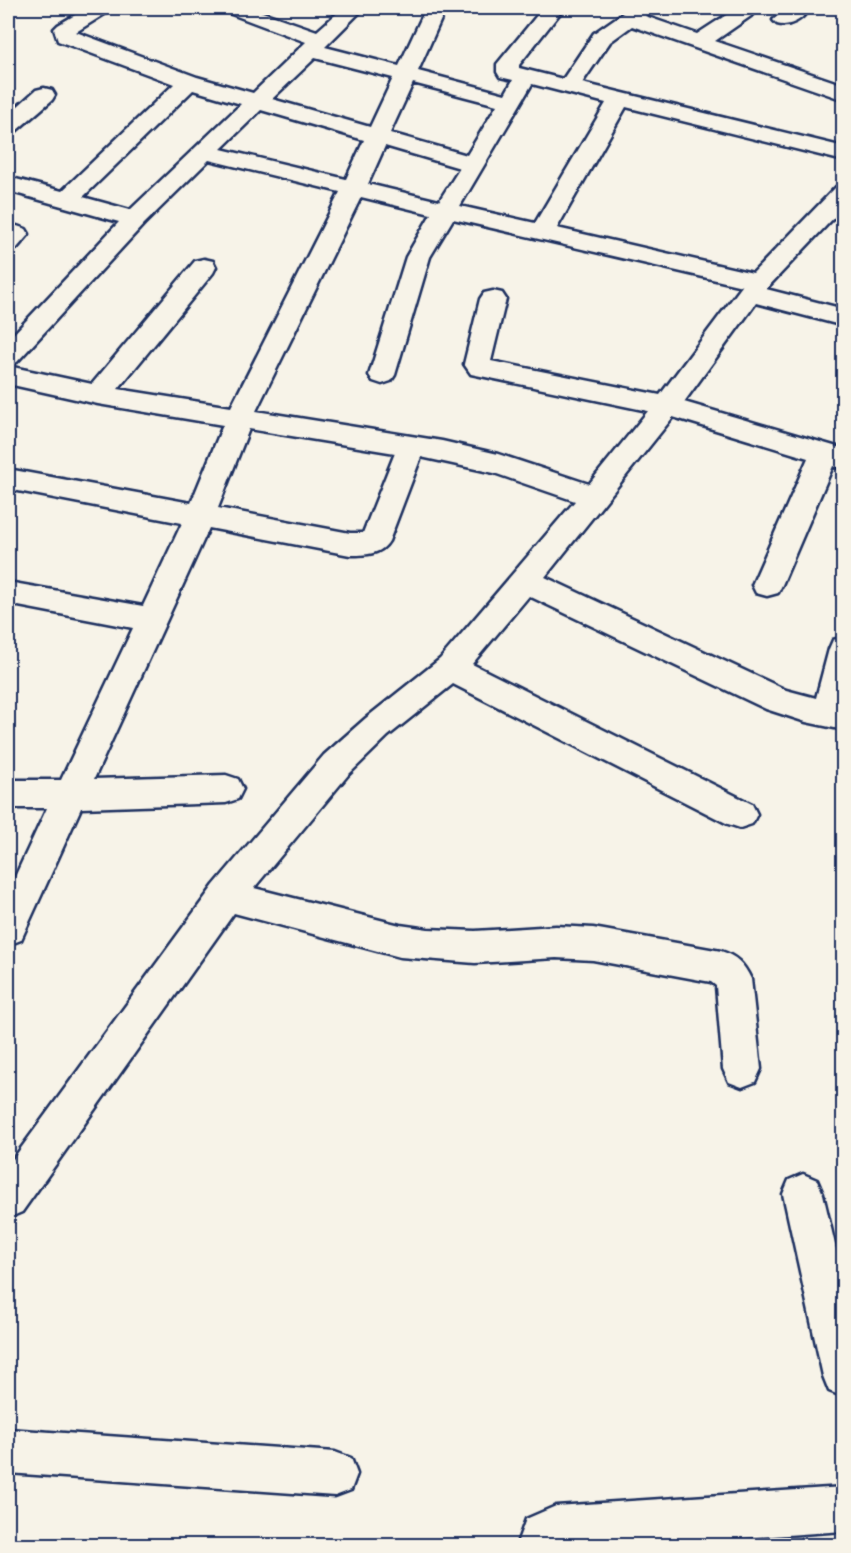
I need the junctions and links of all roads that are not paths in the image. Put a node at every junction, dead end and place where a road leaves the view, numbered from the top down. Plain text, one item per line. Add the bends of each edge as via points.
1 (101, 8) edge
2 (233, 8) edge
3 (354, 8) edge
4 (436, 8) edge
5 (554, 8) edge
6 (744, 12) dead end
7 (636, 13) edge
8 (698, 43) junction
9 (315, 45) junction
10 (406, 75) junction
11 (525, 78) junction
12 (189, 82) junction
13 (568, 88) junction
14 (843, 93) edge
15 (44, 95) dead end
16 (619, 100) junction
17 (254, 102) junction
18 (511, 102) junction
19 (8, 126) edge
20 (378, 137) junction
21 (204, 152) junction
22 (843, 154) edge
23 (473, 164) junction
24 (8, 184) edge
25 (354, 188) junction
26 (843, 192) edge
27 (67, 200) junction
28 (444, 210) junction
29 (135, 219) junction
30 (542, 233) junction
31 (204, 267) dead end
32 (754, 288) junction
33 (493, 299) dead end
34 (843, 318) edge
35 (8, 356) edge
36 (8, 375) edge
37 (382, 375) dead end
38 (98, 395) junction
39 (667, 406) junction
40 (240, 417) junction
41 (412, 446) junction
42 (834, 456) edge
43 (8, 479) edge
44 (595, 497) junction
45 (201, 514) junction
46 (524, 580) junction
47 (767, 585) dead end
48 (8, 593) edge
49 (152, 620) junction
50 (843, 649) edge
51 (451, 668) junction
52 (836, 715) edge
53 (226, 789) dead end
54 (8, 794) edge
55 (70, 794) junction
56 (740, 814) dead end
57 (226, 896) junction
58 (8, 929) edge
59 (742, 1069) dead end
60 (10, 1189) edge
61 (803, 1194) dead end
62 (843, 1376) edge
63 (8, 1451) edge
64 (335, 1474) dead end
65 (843, 1509) edge
66 (538, 1545) edge

1 - 12 street via 65,28 66,36
2 - 9 street
3 - 9 street
4 - 10 street
5 - 11 street via 508,64 508,72
6 - 8 street
7 - 8 street
7 - 13 street via 602,38
8 - 14 street
9 - 10 street
9 - 17 street
10 - 18 street
10 - 20 street
11 - 13 street
11 - 18 street
12 - 17 street
12 - 27 street
13 - 16 street
15 - 19 street
16 - 22 street
16 - 30 street
17 - 20 street
17 - 21 street
18 - 23 street
20 - 23 street
20 - 25 street
21 - 25 street
21 - 29 street
23 - 28 street
24 - 27 street
25 - 28 street
25 - 40 street
26 - 32 street
27 - 29 street
28 - 30 street
28 - 37 street via 417,257
29 - 35 street
30 - 32 street
31 - 38 street
32 - 34 street
32 - 39 street
33 - 39 street via 477,364 480,368
36 - 38 street
38 - 40 street
39 - 42 street
39 - 44 street
40 - 41 street
40 - 45 street
41 - 44 street via 498,464
41 - 45 street via 374,541 367,544 350,544
42 - 47 street
43 - 45 street
44 - 46 street
45 - 49 street
46 - 51 street
46 - 52 street via 777,700
48 - 49 street
49 - 55 street
50 - 52 street
51 - 56 street
51 - 57 street via 336,765
53 - 55 street
54 - 55 street
55 - 58 street
57 - 59 street via 418,944 592,944 721,967 733,979
57 - 60 street
61 - 62 street
63 - 64 street
65 - 66 street via 556,1528 542,1535

